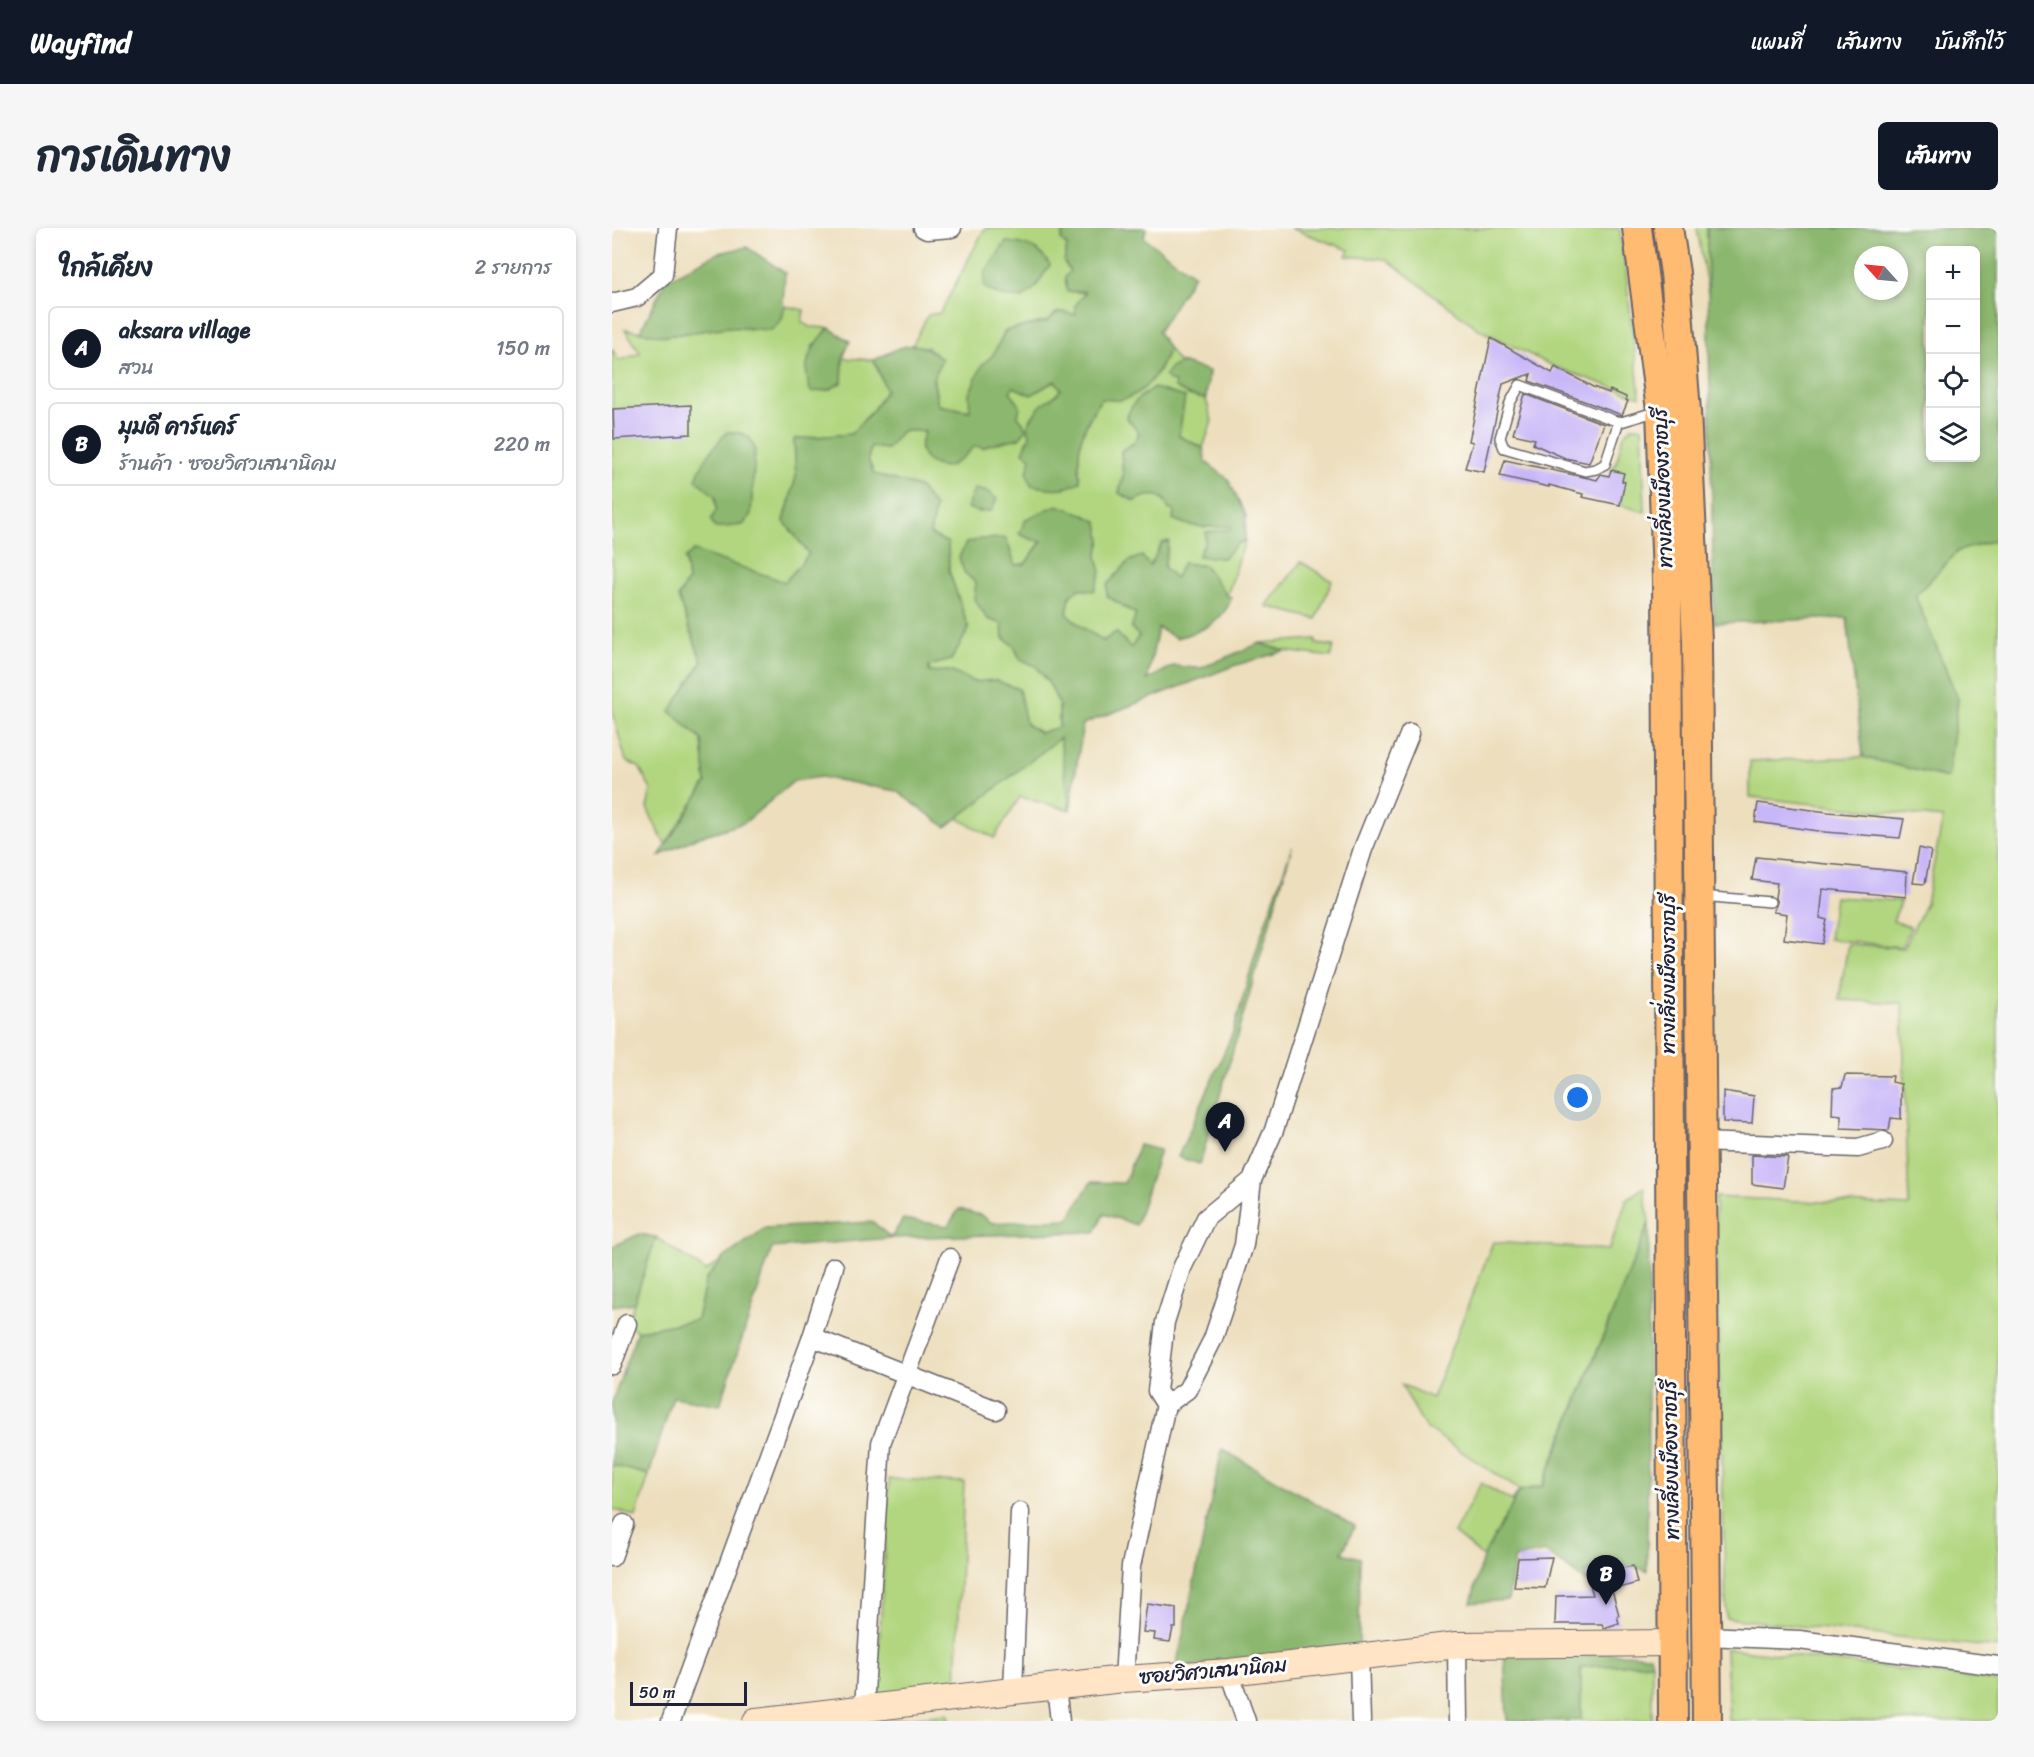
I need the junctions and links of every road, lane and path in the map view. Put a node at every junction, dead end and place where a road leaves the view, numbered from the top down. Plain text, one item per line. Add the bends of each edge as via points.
1 (668, 228) edge
2 (923, 228) edge
3 (952, 228) edge
4 (1637, 228) edge
5 (1668, 228) edge
6 (612, 303) edge
7 (1661, 410) junction
8 (1619, 421) junction
9 (1680, 578) junction
10 (1410, 733) dead end
11 (1699, 896) junction
12 (1770, 902) dead end
13 (1882, 1141) dead end
14 (1700, 1142) junction
15 (1252, 1180) junction
16 (950, 1258) dead end
17 (834, 1267) dead end
18 (627, 1324) dead end
19 (812, 1336) junction
20 (612, 1365) edge
21 (906, 1374) junction
22 (1166, 1406) junction
23 (996, 1410) dead end
24 (1020, 1512) dead end
25 (624, 1524) dead end
26 (612, 1557) edge
27 (1706, 1636) junction
28 (1672, 1643) junction
29 (1457, 1645) junction
30 (1359, 1657) junction
31 (1998, 1666) edge
32 (1229, 1672) junction
33 (1124, 1679) junction
34 (1056, 1686) junction
35 (1013, 1691) junction
36 (864, 1708) junction
37 (671, 1721) edge
38 (756, 1721) edge
39 (1060, 1721) edge
40 (1246, 1721) edge
41 (1361, 1721) edge
42 (1458, 1721) edge
43 (1673, 1721) edge
44 (1707, 1721) edge

1 - 6 street via 663,275 637,297
2 - 3 street
4 - 7 main road, ทางเลี่ยงเมืองราชบุรี
5 - 9 main road, ทางเลี่ยงเมืองราชบุรี via 1686,411
7 - 8 lane
7 - 9 main road, ทางเลี่ยงเมืองราชบุรี
8 - 8 lane via 1520,385 1500,438 1504,448 1586,471 1605,464
9 - 11 main road, ทางเลี่ยงเมืองราชบุรี via 1697,641
9 - 28 main road, ทางเลี่ยงเมืองราชบุรี
10 - 15 street via 1363,849 1274,1130
11 - 12 lane
11 - 14 main road, ทางเลี่ยงเมืองราชบุรี
13 - 14 street via 1858,1148
14 - 27 main road, ทางเลี่ยงเมืองราชบุรี
15 - 22 street via 1244,1245 1213,1339 1187,1390
15 - 22 street via 1206,1218 1182,1268 1165,1322 1157,1391
16 - 21 street
17 - 19 street
18 - 20 street
19 - 21 street
19 - 37 street
21 - 23 street
21 - 36 street via 881,1443
22 - 33 street via 1131,1566
24 - 35 street
25 - 26 street
27 - 31 street via 1799,1640
27 - 44 main road, ทางเลี่ยงเมืองราชบุรี
28 - 29 street, ซอยวิศวเสนานิคม
28 - 43 main road, ทางเลี่ยงเมืองราชบุรี
29 - 30 street, ซอยวิศวเสนานิคม
29 - 42 street
30 - 32 street, ซอยวิศวเสนานิคม
30 - 41 street
32 - 33 street, ซอยวิศวเสนานิคม
32 - 40 street
33 - 34 street, ซอยวิศวเสนานิคม
34 - 35 street, ซอยวิศวเสนานิคม
34 - 39 street
35 - 36 street, ซอยวิศวเสนานิคม
36 - 38 street, ซอยวิศวเสนานิคม

